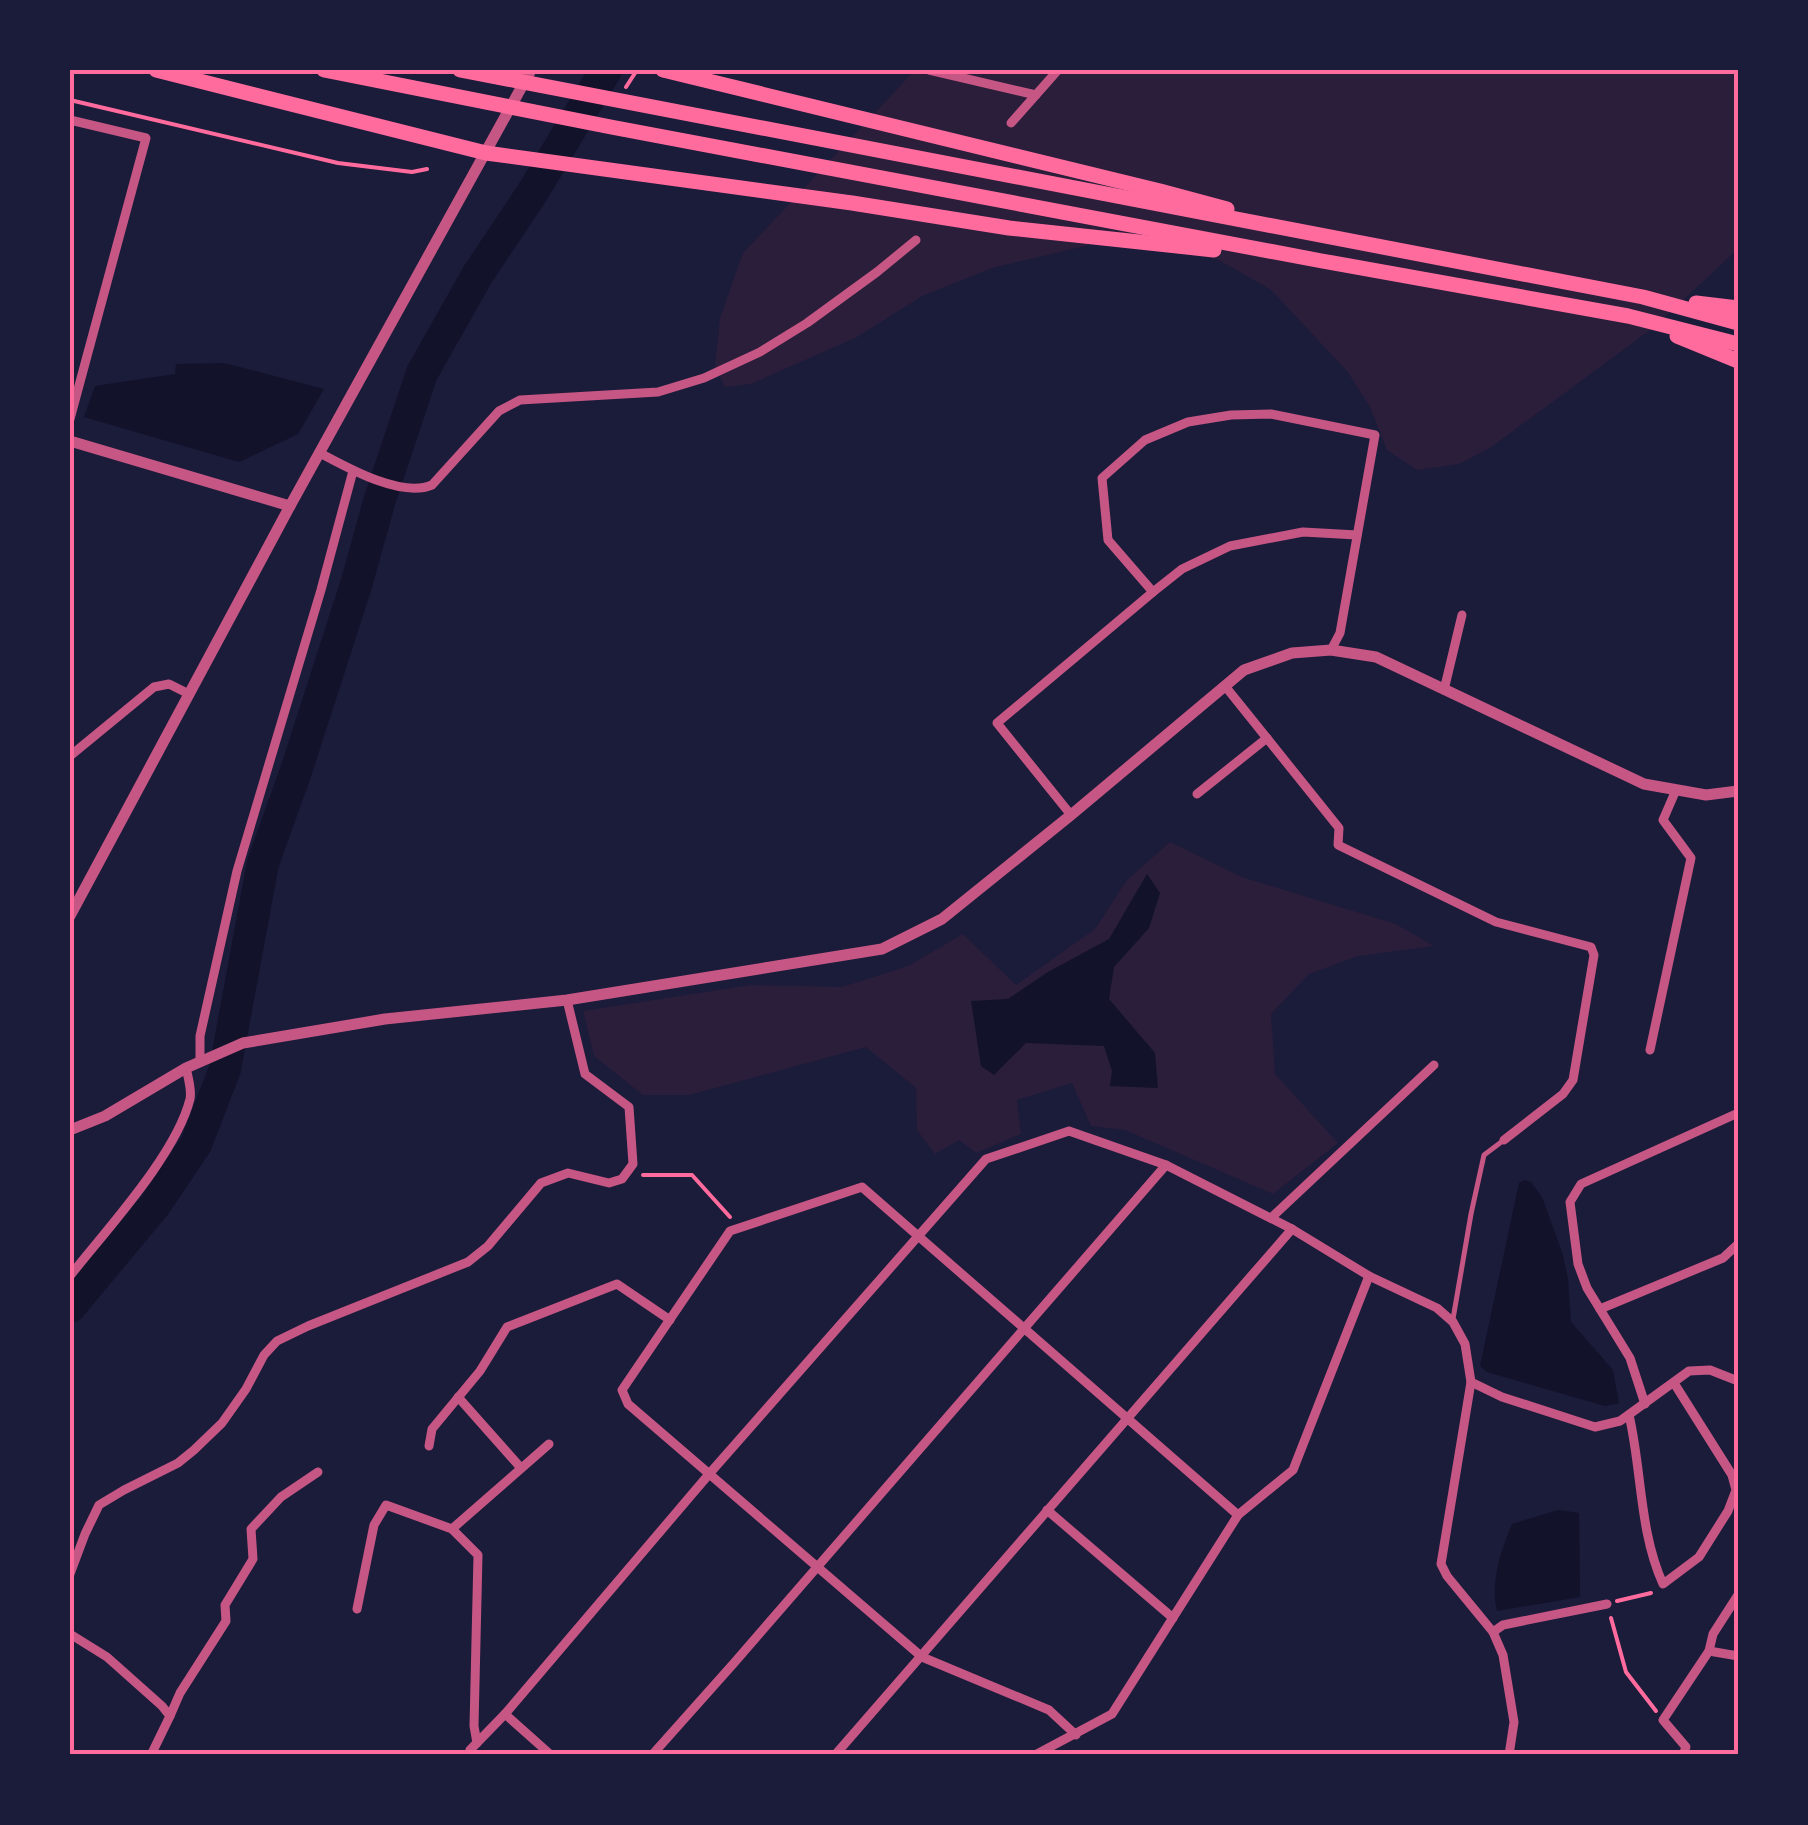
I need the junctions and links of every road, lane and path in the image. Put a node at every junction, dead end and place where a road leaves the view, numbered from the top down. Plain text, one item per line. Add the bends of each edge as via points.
1 (156, 70) edge
2 (324, 70) edge
3 (460, 70) edge
4 (531, 70) edge
5 (663, 70) edge
6 (928, 70) edge
7 (1058, 70) edge
8 (1036, 95) junction
9 (70, 100) edge
10 (70, 120) edge
11 (1012, 122) dead end
12 (486, 153) junction
13 (426, 169) dead end
14 (916, 240) dead end
15 (1336, 240) junction
16 (1322, 261) junction
17 (1643, 297) junction
18 (1738, 308) edge
19 (1628, 316) junction
20 (1738, 323) edge
21 (1738, 344) edge
22 (1738, 362) edge
23 (70, 366) edge
24 (83, 370) junction
25 (70, 419) edge
26 (70, 441) edge
27 (320, 453) junction
28 (353, 471) junction
29 (290, 506) junction
30 (1357, 535) junction
31 (1153, 592) junction
32 (1462, 615) dead end
33 (1331, 650) junction
34 (1225, 686) junction
35 (1444, 690) junction
36 (190, 694) junction
37 (1267, 738) junction
38 (70, 756) edge
39 (1676, 790) junction
40 (1738, 791) edge
41 (1196, 794) dead end
42 (1071, 815) junction
43 (70, 916) edge
44 (567, 1000) junction
45 (1650, 1050) dead end
46 (202, 1060) junction
47 (1434, 1064) dead end
48 (186, 1068) junction
49 (1738, 1114) edge
50 (70, 1130) edge
51 (1504, 1140) joint
52 (1166, 1165) junction
53 (626, 1174) junction
54 (1271, 1218) junction
55 (740, 1228) junction
56 (1292, 1229) junction
57 (918, 1236) junction
58 (1738, 1244) edge
59 (70, 1276) edge
60 (1369, 1276) junction
61 (1600, 1309) junction
62 (670, 1320) junction
63 (1452, 1322) junction
64 (1024, 1329) junction
65 (1738, 1381) edge
66 (1472, 1382) junction
67 (1674, 1383) junction
68 (458, 1397) junction
69 (1644, 1404) junction
70 (1628, 1415) junction
71 (1127, 1416) junction
72 (549, 1444) dead end
73 (429, 1446) dead end
74 (521, 1468) junction
75 (318, 1472) dead end
76 (710, 1473) junction
77 (1048, 1510) junction
78 (1238, 1515) junction
79 (452, 1529) junction
80 (817, 1566) junction
81 (70, 1574) edge
82 (1662, 1584) junction
83 (1738, 1595) edge
84 (1607, 1604) junction
85 (357, 1609) dead end
86 (1173, 1618) junction
87 (1493, 1632) junction
88 (70, 1634) edge
89 (1710, 1651) junction
90 (1738, 1656) edge
91 (922, 1657) junction
92 (505, 1714) junction
93 (170, 1716) junction
94 (1663, 1720) junction
95 (1076, 1735) junction
96 (477, 1744) junction
97 (1055, 1744) junction
98 (152, 1755) edge
99 (469, 1755) edge
100 (551, 1755) edge
101 (652, 1755) edge
102 (834, 1755) edge
103 (1035, 1755) edge
104 (1063, 1755) edge
105 (1509, 1755) edge
106 (1683, 1755) edge

1 - 12 highway
2 - 16 highway
3 - 15 highway
4 - 12 street
5 - 15 highway
6 - 8 street
7 - 8 street
8 - 11 street
9 - 13 path via 338,163
10 - 24 street via 146,138
12 - 16 highway via 1008,228
12 - 27 street
14 - 28 street via 807,324 704,378 658,392 520,400 499,411 420,490
15 - 17 highway
16 - 19 highway
17 - 18 highway
17 - 20 highway
19 - 21 highway
19 - 22 highway
23 - 24 street
24 - 25 street
26 - 29 street
27 - 28 street
27 - 29 street
28 - 46 street via 236,872 200,1036
29 - 36 street
30 - 31 street via 1303,532 1230,546
30 - 31 street via 1375,435 1270,414 1188,422 1145,440 1102,478 1108,540
30 - 33 street
31 - 42 street via 997,723
32 - 35 street
33 - 34 street via 1292,653 1244,670
33 - 35 street via 1376,657
34 - 37 street
34 - 42 street
35 - 39 street via 1644,784
36 - 38 street via 169,684 154,686
36 - 43 street
37 - 41 street
37 - 51 street via 1339,828 1338,845 1496,922 1590,947 1594,955 1572,1080
39 - 40 street
39 - 45 street via 1663,820 1691,858
42 - 44 street via 942,918 882,949
44 - 46 street via 385,1018 243,1043
44 - 53 street via 585,1074 629,1107 634,1164
46 - 48 street
47 - 54 street
48 - 50 street
48 - 59 street via 191,1096 172,1141
49 - 61 street via 1581,1184 1570,1202 1578,1264
51 - 63 lane via 1484,1155
52 - 54 street
52 - 57 street via 1068,1131 986,1158
52 - 64 street
53 - 55 path via 692,1175
53 - 81 street via 609,1183 568,1174 541,1183 468,1262 277,1341 222,1423 194,1450 99,1505
54 - 56 street
55 - 57 street via 862,1188
55 - 62 street via 730,1231
56 - 60 street
56 - 71 street
57 - 64 street
57 - 76 street
58 - 61 street via 1722,1258
60 - 63 street via 1438,1308
60 - 78 street via 1293,1470
61 - 69 street via 1630,1358
62 - 68 street via 616,1284 507,1326
62 - 76 street via 622,1390 628,1404
63 - 66 street via 1465,1344
64 - 71 street
64 - 80 street
65 - 67 street via 1710,1370
66 - 70 street via 1596,1426
66 - 87 street via 1440,1564
67 - 69 street
67 - 82 street via 1736,1490 1699,1558
68 - 73 street via 432,1429
68 - 74 street
69 - 70 street
70 - 82 street
71 - 77 street
71 - 78 street
72 - 74 street
74 - 79 street
75 - 93 street via 281,1496 251,1530 253,1559
76 - 80 street
76 - 92 street
77 - 86 street
77 - 91 street
78 - 86 street
79 - 85 street via 386,1505 374,1525
79 - 96 street via 478,1554
80 - 91 street
80 - 101 street
82 - 84 path via 1655,1592
83 - 89 street
84 - 87 street
84 - 94 path via 1626,1672
86 - 95 street via 1112,1714
87 - 105 street via 1514,1722
88 - 93 street via 107,1657
89 - 90 street
89 - 94 street
91 - 95 street via 1049,1710
91 - 102 street
92 - 96 street
92 - 100 street
93 - 98 street
94 - 106 street via 1686,1747
95 - 97 street
96 - 99 street
97 - 103 street
97 - 104 street

